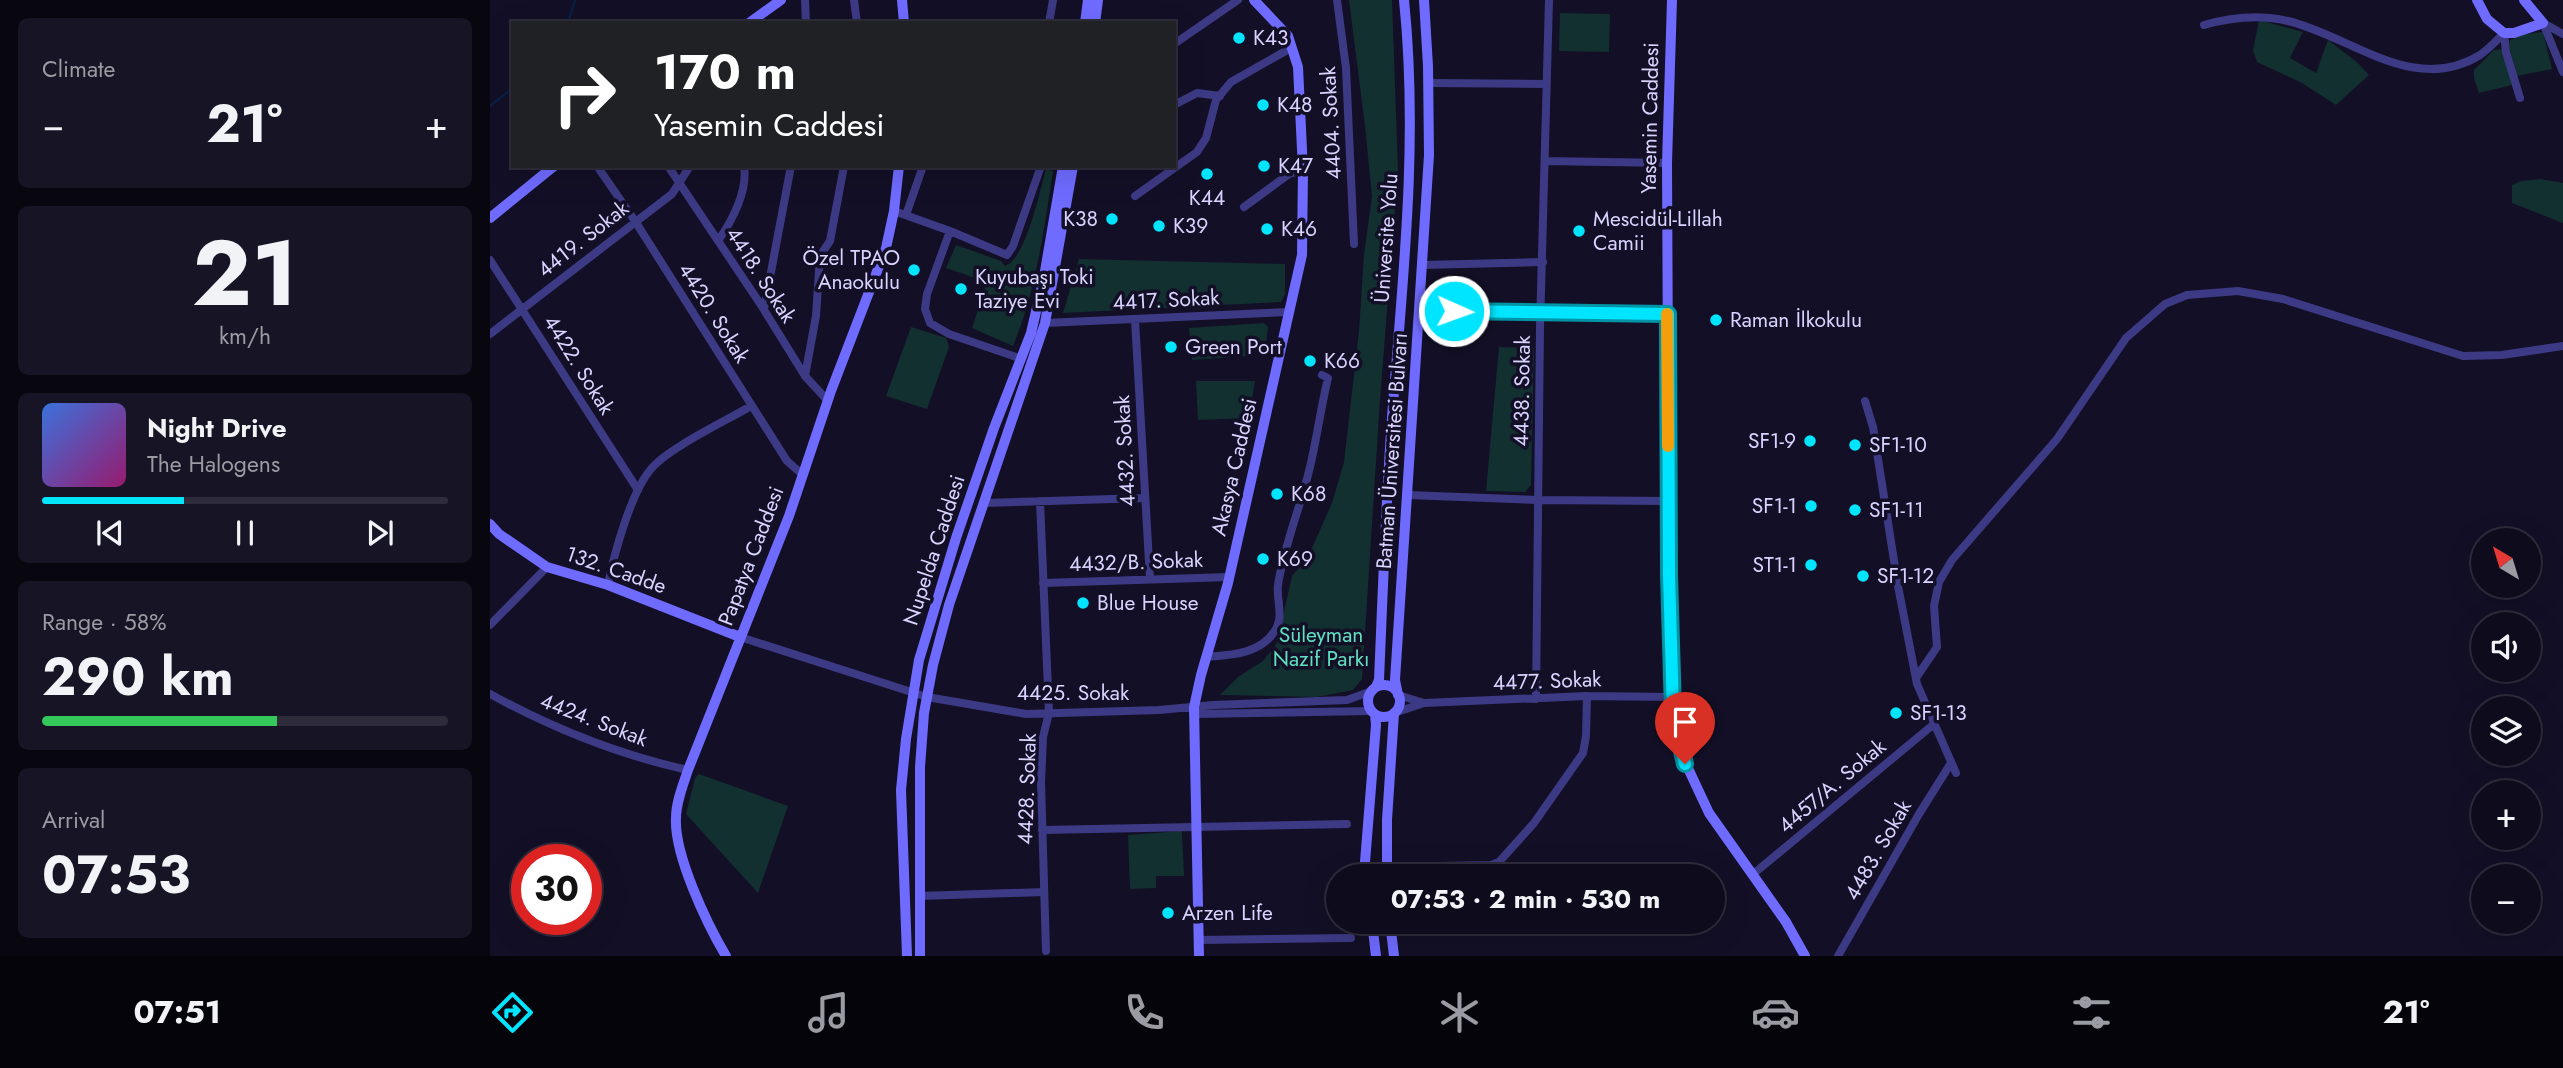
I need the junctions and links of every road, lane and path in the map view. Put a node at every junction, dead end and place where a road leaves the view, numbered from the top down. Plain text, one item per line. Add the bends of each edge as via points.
1 (780, 0) edge
2 (805, 0) edge
3 (854, 0) edge
4 (902, 0) edge
5 (1053, 0) edge
6 (1088, 0) edge
7 (1098, 0) edge
8 (1238, 0) edge
9 (1254, 0) edge
10 (1337, 0) edge
11 (1404, 0) edge
12 (1424, 0) edge
13 (1549, 0) edge
14 (1672, 0) edge
15 (2477, 0) edge
16 (2524, 0) edge
17 (752, 21) edge
18 (806, 21) edge
19 (857, 21) edge
20 (904, 21) edge
21 (1049, 21) edge
22 (1085, 21) edge
23 (1095, 21) edge
24 (2543, 23) junction
25 (2204, 26) dead end
26 (2504, 33) junction
27 (2563, 34) edge
28 (1176, 43) edge
29 (1292, 48) junction
30 (2563, 72) edge
31 (1429, 83) junction
32 (1546, 84) junction
33 (1220, 96) junction
34 (2520, 98) dead end
35 (1176, 104) edge
36 (1545, 161) junction
37 (1667, 163) junction
38 (1176, 167) edge
39 (552, 168) edge
40 (598, 168) edge
41 (669, 168) edge
42 (689, 168) edge
43 (744, 168) edge
44 (791, 168) edge
45 (845, 168) edge
46 (899, 168) edge
47 (922, 168) edge
48 (1040, 168) edge
49 (1063, 168) edge
50 (1073, 168) edge
51 (1175, 168) edge
52 (1303, 170) junction
53 (679, 183) junction
54 (1135, 197) dead end
55 (1244, 207) dead end
56 (900, 213) junction
57 (490, 218) edge
58 (635, 220) junction
59 (950, 230) junction
60 (718, 240) junction
61 (1354, 244) dead end
62 (490, 260) edge
63 (1543, 262) junction
64 (1423, 265) junction
65 (522, 308) junction
66 (764, 309) junction
67 (1421, 309) junction
68 (1289, 312) junction
69 (1541, 312) junction
70 (1668, 314) junction
71 (1135, 320) junction
72 (1045, 323) junction
73 (490, 334) edge
74 (2563, 346) edge
75 (1022, 359) junction
76 (1322, 375) dead end
77 (805, 376) junction
78 (828, 401) junction
79 (1865, 401) dead end
80 (751, 405) junction
81 (803, 475) junction
82 (638, 490) junction
83 (1408, 495) junction
84 (1145, 498) junction
85 (1538, 500) junction
86 (1040, 501) junction
87 (1668, 501) junction
88 (984, 503) junction
89 (490, 524) edge
90 (547, 567) junction
91 (1229, 577) junction
92 (1150, 579) junction
93 (1044, 583) junction
94 (608, 585) junction
95 (490, 625) edge
96 (740, 638) junction
97 (1207, 657) junction
98 (1916, 678) junction
99 (1374, 689) junction
100 (914, 692) junction
101 (490, 694) edge
102 (1398, 695) junction
103 (1587, 696) junction
104 (927, 697) junction
105 (1672, 697) junction
106 (1536, 699) junction
107 (1424, 703) junction
108 (1194, 711) junction
109 (1373, 712) junction
110 (1049, 713) junction
111 (1394, 713) junction
112 (1934, 724) junction
113 (1951, 763) junction
114 (688, 770) junction
115 (1956, 774) dead end
116 (1347, 824) dead end
117 (1196, 827) junction
118 (1042, 830) junction
119 (1365, 864) edge
120 (1387, 864) edge
121 (1494, 864) edge
122 (1752, 875) junction
123 (1044, 892) junction
124 (919, 896) junction
125 (1374, 934) edge
126 (1391, 934) edge
127 (1351, 938) dead end
128 (1199, 940) junction
129 (1046, 951) dead end
130 (726, 956) edge
131 (907, 956) edge
132 (920, 956) edge
133 (1199, 956) edge
134 (1377, 956) edge
135 (1394, 956) edge
136 (1805, 956) edge
137 (1838, 956) edge

1 - 17 street
2 - 18 street
3 - 19 street
4 - 20 street
5 - 21 street
6 - 22 street
7 - 23 street
8 - 28 street
9 - 29 street, Akasya Caddesi via 1288,37
10 - 61 street, 4404. Sokak via 1346,68
11 - 99 street, Üniversite Yolu via 1410,173 1379,680
12 - 31 street, Batman Üniversitesi Bulvarı
13 - 32 street, 4438. Sokak
14 - 37 street, Yasemin Caddesi
15 - 26 street via 2487,19
16 - 24 street
24 - 26 street
24 - 27 street
24 - 30 street
25 - 26 street via 2259,16 2289,21 2376,58 2439,70 2483,53
26 - 34 street
29 - 33 street via 1230,82
29 - 52 street, Akasya Caddesi via 1298,67
31 - 32 street
31 - 64 street, Batman Üniversitesi Bulvarı
32 - 36 street, 4438. Sokak
33 - 35 street via 1197,93
33 - 38 street via 1206,138 1197,152
36 - 37 street
36 - 63 street, 4438. Sokak
37 - 70 street, Yasemin Caddesi
39 - 57 street
40 - 58 street, 4420. Sokak
41 - 53 street, 4418. Sokak
42 - 53 street, 4419. Sokak
43 - 60 street via 741,196
44 - 66 street
45 - 77 street via 830,241 820,256
46 - 56 street, Papatya Caddesi
47 - 56 street
48 - 59 street via 1007,256
49 - 75 street, Nupelda Caddesi via 1039,300
50 - 72 street, Nupelda Caddesi
51 - 54 street
52 - 55 street via 1289,174
52 - 68 street, Akasya Caddesi via 1302,256
53 - 58 street, 4419. Sokak via 672,194
53 - 60 street, 4418. Sokak
56 - 59 street
56 - 78 street, Papatya Caddesi
58 - 65 street, 4419. Sokak
58 - 80 street, 4420. Sokak
59 - 75 street via 927,294 925,309 930,323
60 - 66 street, 4418. Sokak
62 - 65 street, 4422. Sokak
63 - 64 street
63 - 69 street, 4438. Sokak
64 - 67 street, Batman Üniversitesi Bulvarı
65 - 73 street, 4419. Sokak
65 - 82 street, 4422. Sokak
66 - 77 street, 4418. Sokak
67 - 69 street
67 - 83 street, Batman Üniversitesi Bulvarı
68 - 71 street, 4417. Sokak
68 - 91 street, Akasya Caddesi
69 - 70 street
69 - 85 street, 4438. Sokak
70 - 87 street, Yasemin Caddesi
71 - 72 street, 4417. Sokak
71 - 84 street, 4432. Sokak
72 - 88 street, Nupelda Caddesi
74 - 98 street via 2463,356 2283,299 2238,291 2188,295 2165,304 2126,338 2057,439 1952,560 1939,582 1934,606 1937,647
75 - 100 street, Nupelda Caddesi via 937,598
76 - 97 street via 1328,378 1310,468 1278,588 1278,626 1251,649
77 - 78 street, 4418. Sokak
78 - 81 street, Papatya Caddesi
79 - 98 street
80 - 81 street, 4420. Sokak via 787,461
80 - 82 street via 652,468
81 - 96 street, Papatya Caddesi
82 - 94 street
83 - 85 street
83 - 102 street, Batman Üniversitesi Bulvarı via 1395,680
84 - 86 street
84 - 92 street, 4432. Sokak
85 - 87 street
85 - 106 street, 4438. Sokak
86 - 88 street
86 - 93 street, 4428. Sokak
87 - 105 street, Yasemin Caddesi
88 - 104 street, Nupelda Caddesi via 949,605
89 - 90 street, 132. Cadde
90 - 94 street, 132. Cadde
90 - 95 street
91 - 92 street, 4432/B. Sokak
91 - 97 street, Akasya Caddesi
92 - 93 street, 4432/B. Sokak
93 - 110 street, 4428. Sokak
94 - 96 street, 132. Cadde
96 - 100 street, 4425. Sokak
96 - 114 street, Papatya Caddesi
97 - 108 street, Akasya Caddesi
98 - 112 street
99 - 102 street via 1391,688
99 - 108 street, 4425. Sokak via 1347,700
99 - 109 street via 1368,701
100 - 104 street, 4425. Sokak
100 - 131 street, Nupelda Caddesi via 901,790
101 - 114 street, 4424. Sokak via 534,718 597,743
102 - 107 street
102 - 111 street
103 - 105 street, 4477. Sokak
103 - 106 street, 4477. Sokak
103 - 121 street via 1583,753 1534,823
104 - 110 street, 4425. Sokak via 1026,714
104 - 124 street, Nupelda Caddesi via 920,767
105 - 122 street, Yasemin Caddesi via 1685,764 1709,813
106 - 107 street, 4477. Sokak
107 - 111 street
108 - 109 street
108 - 110 street, 4425. Sokak
108 - 117 street, Akasya Caddesi
109 - 111 street via 1384,717
109 - 119 street via 1376,725
110 - 118 street, 4428. Sokak via 1043,737
111 - 120 street
112 - 113 street
112 - 122 street, 4457/A. Sokak
113 - 115 street
113 - 137 street, 4483. Sokak
114 - 130 street, Papatya Caddesi via 677,808 677,835 696,894
116 - 117 street
117 - 118 street
117 - 128 street, Akasya Caddesi
118 - 123 street, 4428. Sokak
122 - 136 street, Yasemin Caddesi
123 - 124 street
123 - 129 street, 4428. Sokak
124 - 132 street, Nupelda Caddesi
125 - 134 street
126 - 135 street
127 - 128 street
128 - 133 street, Akasya Caddesi

